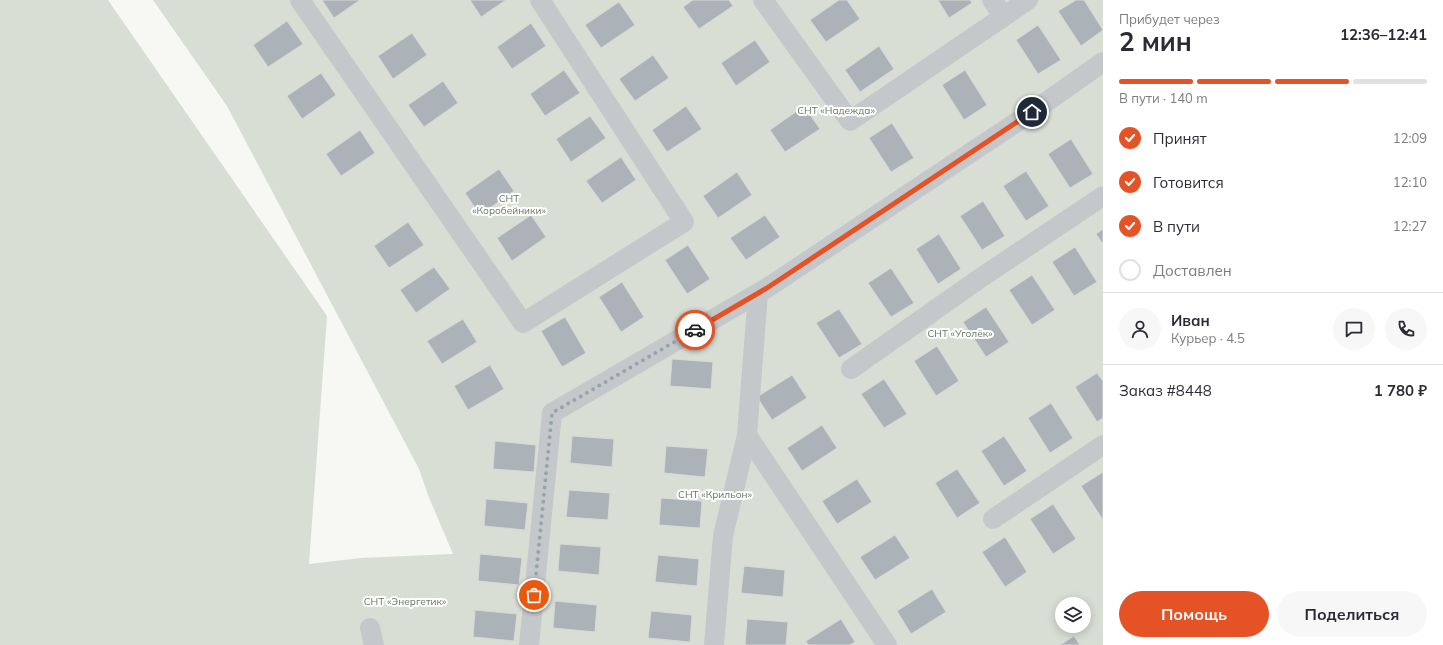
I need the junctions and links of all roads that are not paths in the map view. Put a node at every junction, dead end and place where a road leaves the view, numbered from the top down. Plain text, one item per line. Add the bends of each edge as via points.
1 (300, 0) edge
2 (540, 0) edge
3 (763, 0) edge
4 (992, 0) edge
5 (1028, 0) edge
6 (1004, 16) junction
7 (1103, 62) edge
8 (1103, 196) edge
9 (758, 293) junction
10 (851, 369) dead end
11 (747, 435) junction
12 (1103, 445) edge
13 (993, 519) dead end
14 (529, 645) edge
15 (714, 645) edge
16 (887, 645) edge

1 - 2 street via 523,323 684,222
3 - 6 street via 850,121
4 - 6 street
5 - 6 street
7 - 9 street via 1026,117
8 - 10 street
9 - 11 street
9 - 14 street via 552,413
11 - 15 street via 723,536
11 - 16 street
12 - 13 street

